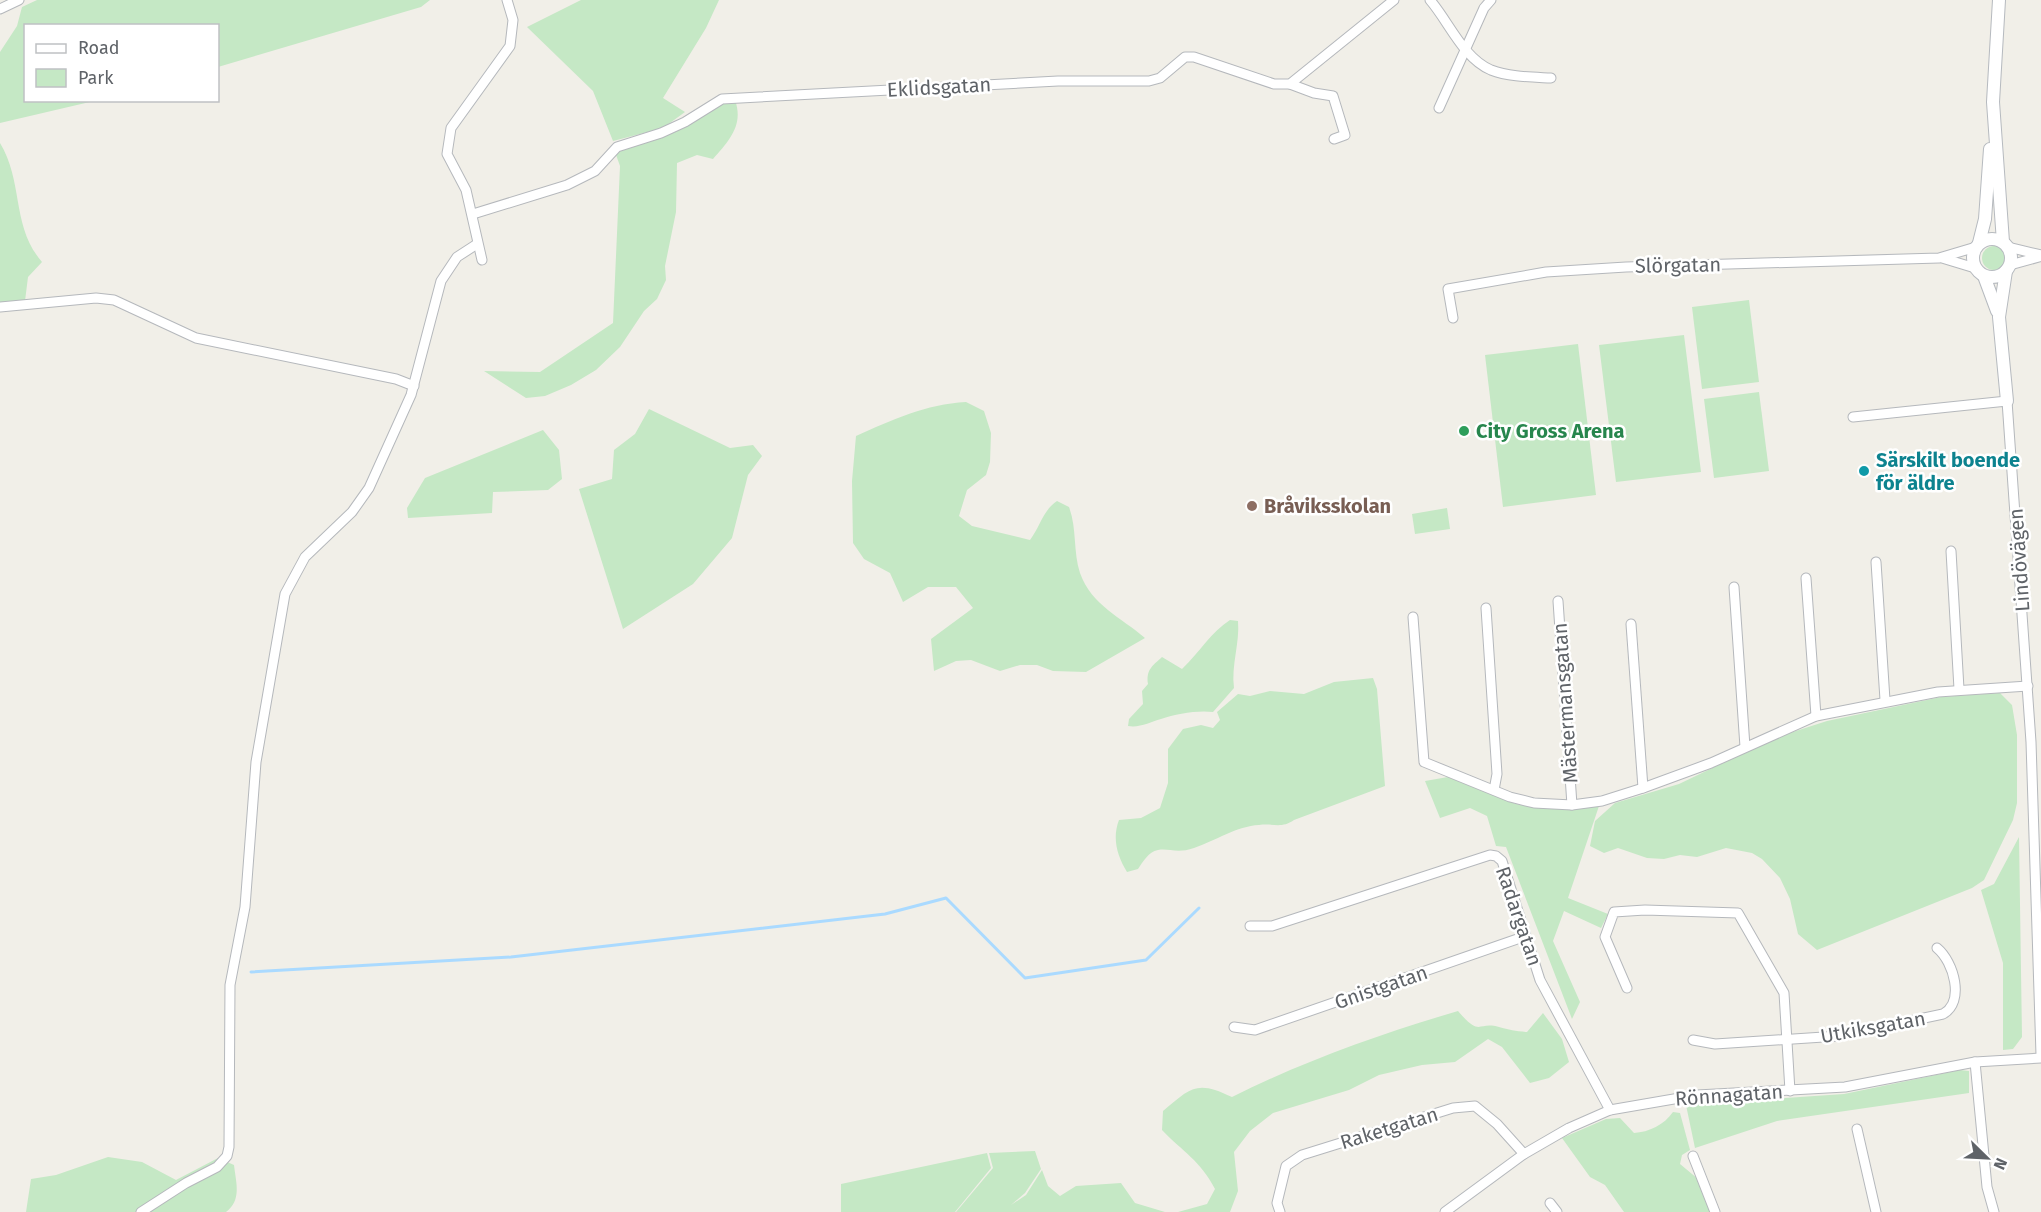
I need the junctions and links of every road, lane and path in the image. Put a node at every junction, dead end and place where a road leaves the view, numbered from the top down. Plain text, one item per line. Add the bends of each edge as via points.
1 (19, 0) edge
2 (507, 0) edge
3 (1394, 0) edge
4 (1430, 0) edge
5 (1491, 0) edge
6 (2000, 0) edge
7 (0, 9) edge
8 (1465, 48) junction
9 (1551, 78) dead end
10 (1290, 84) junction
11 (1993, 102) junction
12 (1439, 108) dead end
13 (1334, 139) dead end
14 (473, 214) junction
15 (477, 244) junction
16 (2006, 244) junction
17 (1978, 245) junction
18 (2041, 256) edge
19 (1939, 258) junction
20 (482, 260) dead end
21 (2008, 268) junction
22 (1980, 272) junction
23 (0, 307) edge
24 (1999, 317) junction
25 (1453, 318) dead end
26 (414, 386) junction
27 (2007, 401) junction
28 (1852, 417) dead end
29 (1951, 551) dead end
30 (1876, 562) dead end
31 (1806, 578) dead end
32 (1734, 587) dead end
33 (1558, 601) dead end
34 (1486, 608) dead end
35 (1413, 617) dead end
36 (1631, 624) dead end
37 (2028, 686) junction
38 (1959, 689) junction
39 (1885, 700) junction
40 (1816, 716) junction
41 (1745, 747) junction
42 (1644, 788) junction
43 (1494, 790) junction
44 (1572, 805) junction
45 (1250, 926) dead end
46 (1526, 936) junction
47 (1937, 948) dead end
48 (1627, 988) dead end
49 (1234, 1027) dead end
50 (1787, 1039) junction
51 (1692, 1040) dead end
52 (2041, 1057) edge
53 (1975, 1062) junction
54 (1790, 1091) junction
55 (1610, 1110) junction
56 (1857, 1129) dead end
57 (1524, 1154) junction
58 (1693, 1156) dead end
59 (1550, 1203) dead end
60 (141, 1212) edge
61 (1280, 1212) edge
62 (1445, 1212) edge
63 (1557, 1212) edge
64 (1715, 1212) edge
65 (1876, 1212) edge
66 (1994, 1212) edge

1 - 7 street
2 - 14 street via 513,20 510,46 451,128 448,145 447,154 466,190
3 - 10 street
4 - 8 street
5 - 8 street
6 - 11 main road
8 - 9 street via 1475,61 1491,70
8 - 12 street
10 - 13 street, Eklidsgatan via 1333,96 1345,135
10 - 14 street, Eklidsgatan via 1274,84 1185,57 1160,78 1149,81 1058,81 722,99 677,126 617,147 595,171 567,185
11 - 16 main road
11 - 17 main road via 1985,219
14 - 15 street
15 - 20 street
15 - 26 street via 457,256 441,281
16 - 17 main road via 1991,238
16 - 18 street
16 - 21 main road via 2011,253
17 - 19 street, Slörgatan
17 - 22 main road via 1972,257
18 - 21 street
19 - 22 street, Slörgatan
19 - 25 street, Slörgatan via 1546,272 1448,289
21 - 22 main road via 1995,277
21 - 24 main road, Lindövägen
22 - 24 main road, Lindövägen
23 - 26 street via 96,298 114,300 196,338
24 - 27 main road, Lindövägen
26 - 60 street via 364,496 306,557 290,582 283,604 256,762 245,907 230,985 227,1156 217,1167
27 - 28 street
27 - 37 street, Lindövägen
29 - 38 street
30 - 39 street
31 - 40 street
32 - 41 street
33 - 44 street, Mästermansgatan
34 - 43 street via 1497,774
35 - 43 street, Mästermansgatan via 1424,762
36 - 42 street
37 - 38 street, Mästermansgatan
37 - 52 street, Lindövägen
38 - 39 street, Mästermansgatan
39 - 40 street, Mästermansgatan
40 - 41 street, Mästermansgatan
41 - 42 street, Mästermansgatan
42 - 44 street, Mästermansgatan via 1602,801
43 - 44 street, Mästermansgatan via 1534,803
45 - 46 street, Radargatan via 1272,926 1490,855 1502,861
46 - 49 street, Gnistgatan via 1255,1030
46 - 55 street, Radargatan via 1540,980
47 - 50 street, Utkiksgatan via 1951,963 1954,1001 1950,1010 1839,1036
48 - 50 street via 1605,937 1614,912 1738,913 1784,993
50 - 51 street, Utkiksgatan via 1715,1044
50 - 54 street
52 - 53 street, Rönnagatan
53 - 54 street, Rönnagatan via 1845,1087
53 - 66 street via 1987,1187
54 - 55 street, Rönnagatan via 1697,1095
55 - 57 street, Rönnagatan
56 - 65 street
57 - 61 street, Raketgatan via 1475,1106 1453,1108 1302,1155 1286,1166 1277,1203
57 - 62 street, Rönnagatan
58 - 64 street
59 - 63 street

